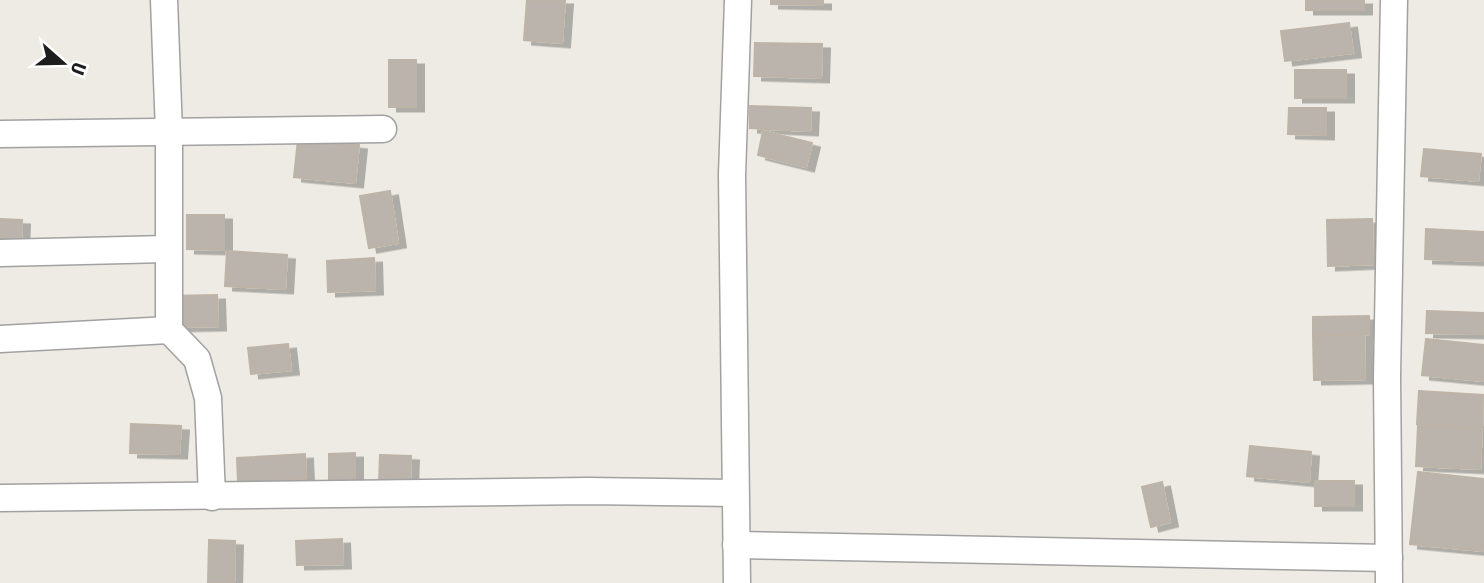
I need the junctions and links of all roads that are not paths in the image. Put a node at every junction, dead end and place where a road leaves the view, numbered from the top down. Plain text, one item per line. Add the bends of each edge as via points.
1 (164, 0) edge
2 (738, 0) edge
3 (1394, 0) edge
4 (383, 129) dead end
5 (169, 132) junction
6 (0, 134) edge
7 (167, 249) junction
8 (0, 253) edge
9 (169, 330) junction
10 (0, 339) edge
11 (735, 494) junction
12 (212, 497) junction
13 (0, 498) edge
14 (736, 545) junction
15 (1389, 570) edge
16 (737, 583) edge

1 - 5 street
2 - 11 street via 732,175
3 - 15 street via 1387,377
4 - 5 street
5 - 6 street
5 - 7 street
7 - 8 street
7 - 9 street
9 - 10 street
9 - 12 street via 198,359 208,398
11 - 12 street via 588,491
11 - 14 street
12 - 13 street
14 - 15 street
14 - 16 street

